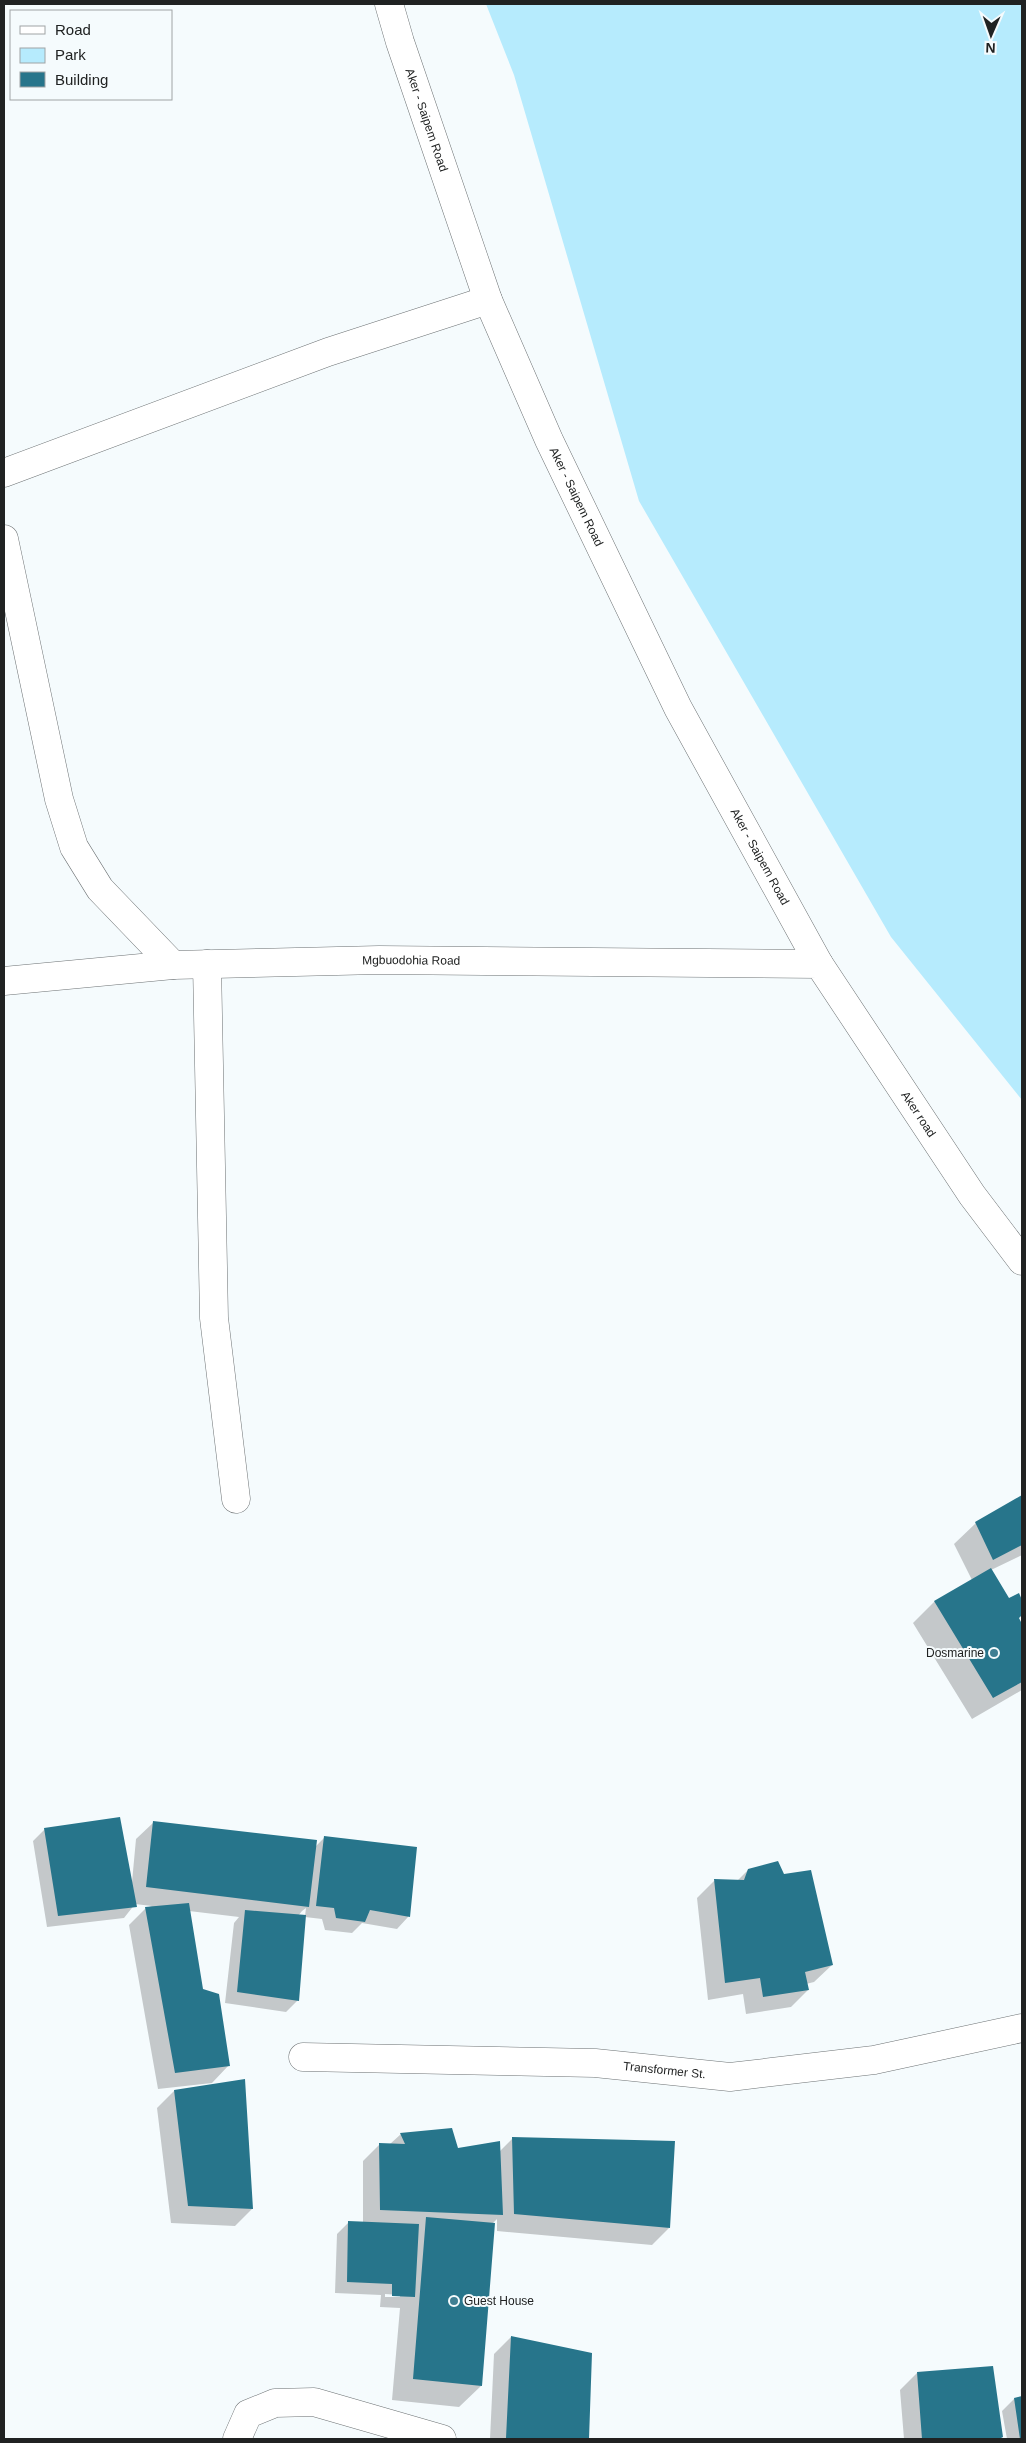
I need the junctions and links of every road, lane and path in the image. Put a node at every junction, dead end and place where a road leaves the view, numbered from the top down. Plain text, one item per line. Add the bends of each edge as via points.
1 (390, 4) edge
2 (488, 300) junction
3 (4, 473) edge
4 (4, 539) edge
5 (207, 964) junction
6 (819, 964) junction
7 (173, 965) junction
8 (4, 981) edge
9 (1022, 1261) edge
10 (236, 1499) dead end
11 (1022, 2028) edge
12 (303, 2057) dead end
13 (237, 2439) edge
14 (442, 2439) edge

1 - 2 street, Aker - Saipem Road
2 - 3 street via 328,352
2 - 6 street, Aker - Saipem Road via 549,440 678,708
4 - 7 street via 59,799 74,847 100,889
5 - 6 street, Mgbuodohia Road via 379,960
5 - 7 street, Mgbuodohia Road
5 - 10 street via 214,1318
6 - 9 street, Aker road via 972,1195
7 - 8 street, Mgbuodohia Road
11 - 12 street, Transformer St. via 874,2060 730,2077 595,2062
13 - 14 street via 248,2414 275,2402 314,2402

